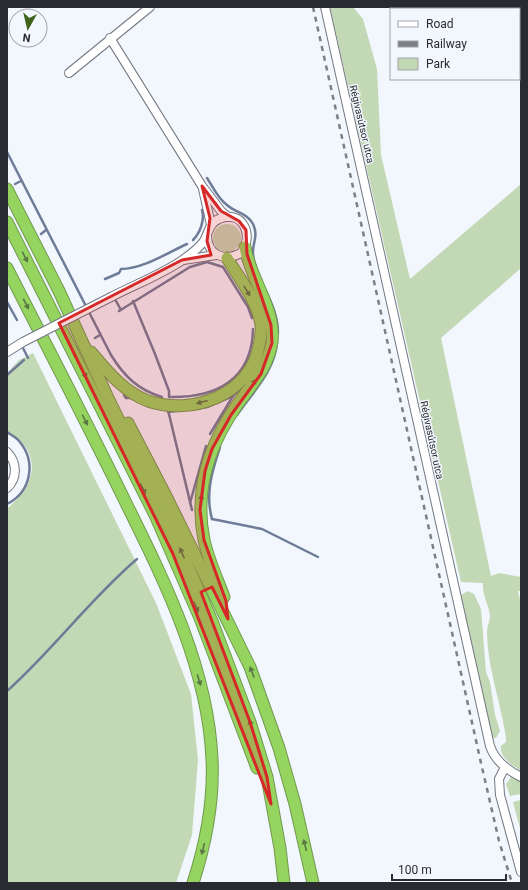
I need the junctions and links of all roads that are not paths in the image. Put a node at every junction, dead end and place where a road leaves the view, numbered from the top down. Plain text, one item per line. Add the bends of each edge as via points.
1 (150, 7) edge
2 (325, 7) edge
3 (110, 38) junction
4 (69, 73) dead end
5 (202, 186) junction
6 (7, 189) edge
7 (228, 217) junction
8 (7, 222) edge
9 (211, 225) junction
10 (207, 235) junction
11 (245, 247) junction
12 (221, 256) junction
13 (182, 260) junction
14 (7, 269) edge
15 (80, 337) junction
16 (7, 352) edge
17 (89, 357) junction
18 (7, 452) edge
19 (7, 488) edge
20 (228, 619) junction
21 (505, 767) junction
22 (521, 777) edge
23 (271, 804) junction
24 (521, 872) edge
25 (193, 883) edge
26 (284, 883) edge
27 (313, 883) edge

1 - 3 street
2 - 21 street, Régivasútsor utca via 478,700 492,750
3 - 4 street
3 - 5 street
5 - 7 street
5 - 9 street
6 - 15 highway
7 - 9 street via 218,219
7 - 11 street via 239,221 246,230 248,236
8 -> 23 highway via 158,521 200,618
9 - 10 street
10 - 12 street via 209,246
10 - 13 street via 198,247
11 - 12 street via 241,253
20 -> 11 highway via 226,601 204,540 200,510 204,471 212,448 231,415 260,374 272,343 267,307 256,283
12 - 13 street
12 -> 15 highway via 252,300 261,326 257,356 248,374 232,390 218,398 178,406 147,401 127,390 106,371
13 - 16 street, bridge
14 -> 25 highway via 151,553 188,642 202,691 212,758 209,815
15 - 17 highway
17 - 20 highway via 118,405
23 -> 17 highway via 267,777 250,722 212,621
18 - 19 street via 14,462 15,470 14,478
27 -> 20 highway via 295,804 275,734 250,667
21 - 22 street
21 - 24 street via 499,779 500,795
23 - 26 highway

